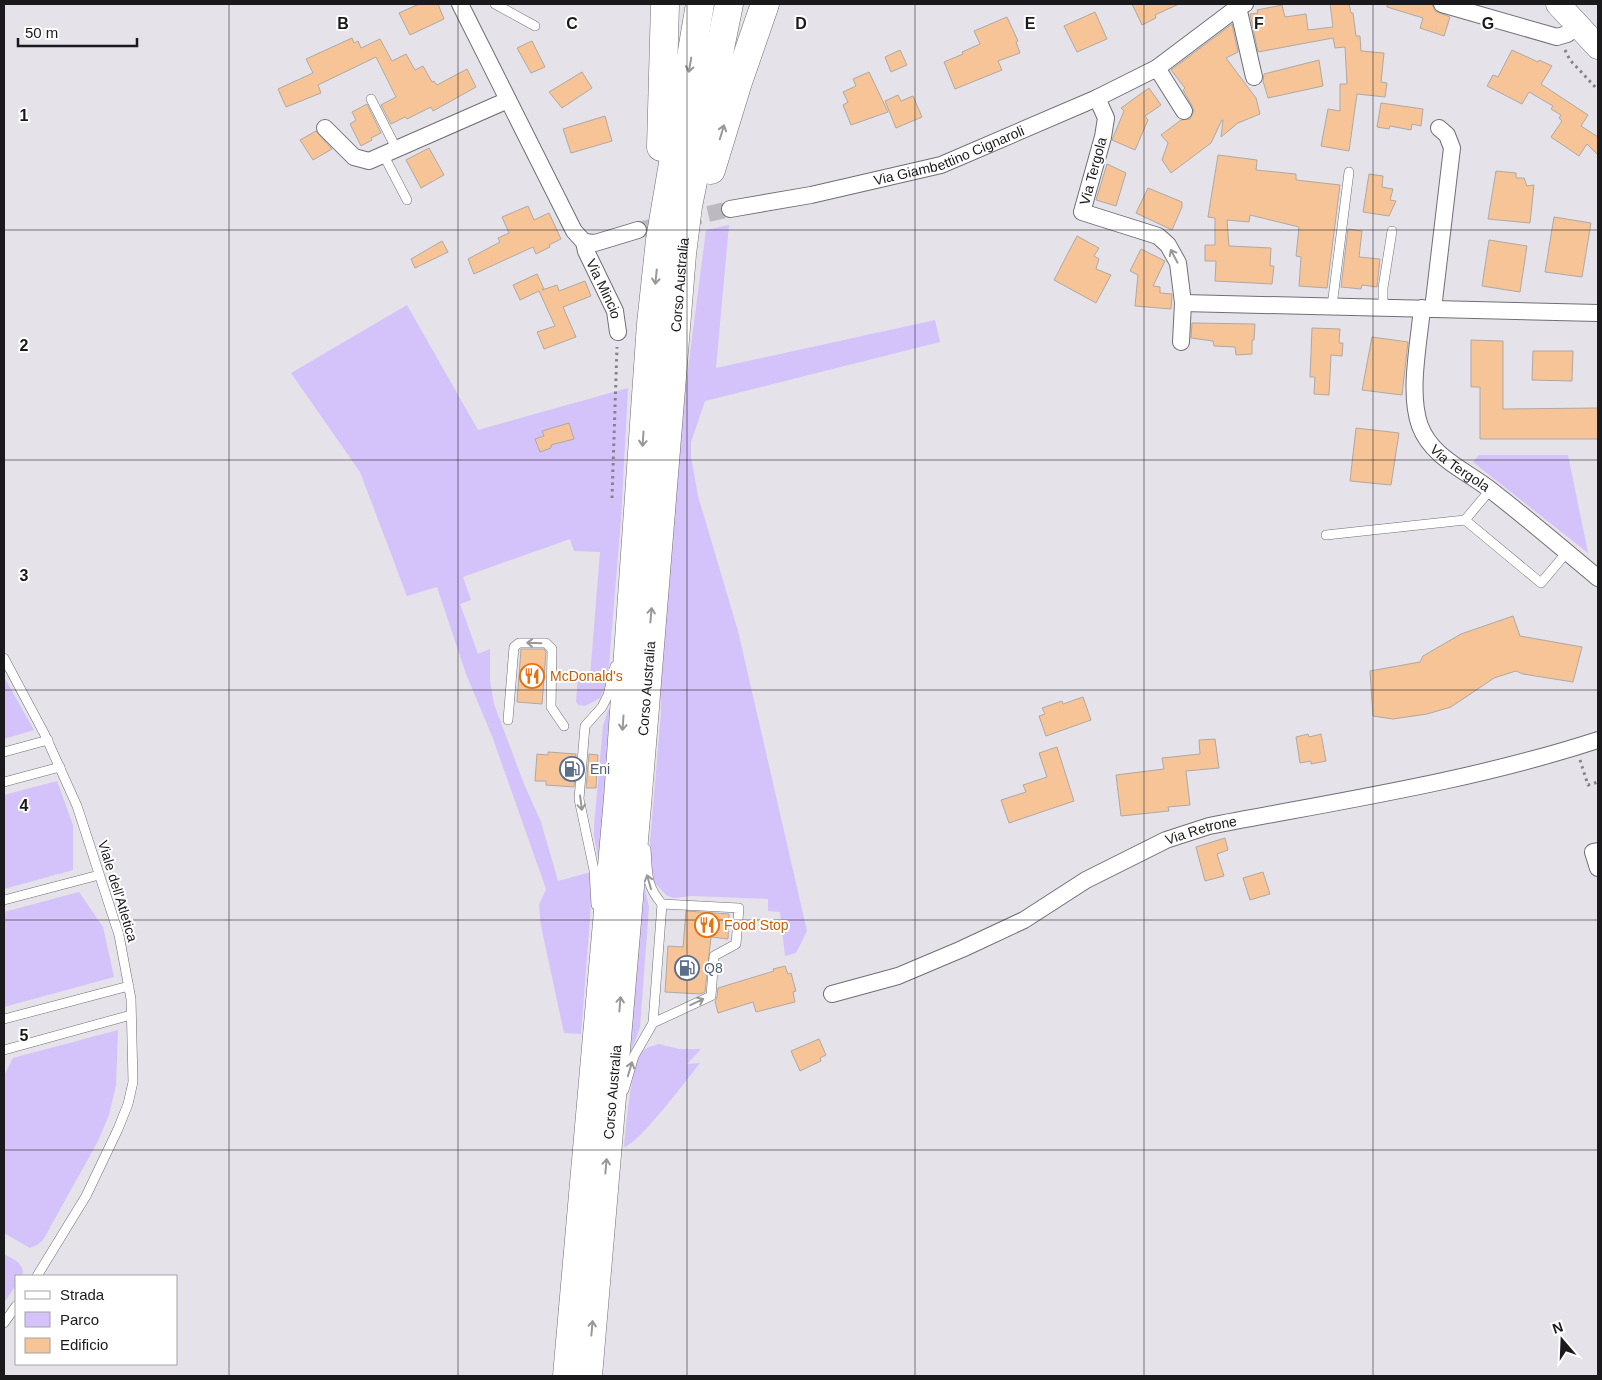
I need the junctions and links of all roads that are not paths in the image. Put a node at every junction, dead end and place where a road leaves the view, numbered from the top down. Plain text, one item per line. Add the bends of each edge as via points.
1 (460, 4) edge
2 (495, 4) edge
3 (665, 4) edge
4 (700, 4) edge
5 (729, 4) edge
6 (765, 4) edge
7 (1442, 4) edge
8 (1558, 4) edge
9 (1241, 5) edge
10 (535, 26) dead end
11 (1579, 26) junction
12 (1598, 47) edge
13 (1157, 68) junction
14 (1254, 78) dead end
15 (1098, 98) junction
16 (371, 99) dead end
17 (508, 100) junction
18 (1184, 111) dead end
19 (325, 128) dead end
20 (1439, 128) dead end
21 (389, 151) junction
22 (1349, 172) dead end
23 (407, 200) dead end
24 (730, 209) tunnel mouth
25 (1392, 231) dead end
26 (649, 235) junction
27 (584, 242) junction
28 (1183, 304) junction
29 (1332, 306) junction
30 (1382, 307) junction
31 (1427, 309) junction
32 (1598, 313) edge
33 (618, 332) road end
34 (674, 333) junction
35 (1181, 342) dead end
36 (1491, 489) junction
37 (1465, 520) junction
38 (1326, 535) dead end
39 (1567, 552) junction
40 (1598, 578) edge
41 (630, 608) junction
42 (4, 658) edge
43 (508, 720) dead end
44 (564, 726) dead end
45 (48, 740) junction
46 (1598, 740) edge
47 (4, 752) edge
48 (60, 767) junction
49 (4, 782) edge
50 (637, 805) junction
51 (1598, 850) edge
52 (1598, 868) edge
53 (99, 874) junction
54 (4, 900) edge
55 (662, 904) junction
56 (604, 950) junction
57 (128, 986) junction
58 (832, 994) dead end
59 (131, 1015) junction
60 (4, 1019) edge
61 (653, 1023) junction
62 (4, 1049) edge
63 (608, 1132) junction
64 (38, 1275) edge
65 (15, 1307) edge
66 (4, 1323) edge
67 (567, 1376) edge
68 (588, 1376) edge

1 - 17 street, Via Mincio
2 - 10 lane
3 - 26 highway via 662,136
4 -> 26 highway, Corso Australia
5 - 34 highway, Corso Australia via 688,206
34 -> 6 highway via 695,252 711,170
7 - 11 street via 1557,37
8 - 11 main road
9 - 13 street, Via Giambettino Cignaroli
9 - 14 street, Via Giambettino Cignaroli
11 - 12 main road
13 - 15 street, Via Giambettino Cignaroli
13 - 18 street
15 - 24 street, Via Giambettino Cignaroli via 941,166 809,196
28 -> 15 street, Via Tergola via 1178,263 1168,245 1158,236 1082,212 1106,118
16 - 21 lane
17 - 21 street
17 - 27 street, Via Mincio via 574,232
19 - 21 street via 354,157 369,161
20 - 31 street, Via Tergola via 1447,135 1452,148
21 - 23 lane
22 - 29 lane
25 - 30 lane
26 - 27 street
26 -> 41 highway, Corso Australia via 652,324
27 - 33 street, Via Mincio via 615,311
28 - 29 street
28 - 35 street, Via Tergola
29 - 30 street
30 - 31 street
31 - 32 street
31 - 36 street, Via Tergola via 1414,387 1420,425 1442,456
50 -> 34 highway, Corso Australia
36 - 37 lane
36 - 39 street, Via Tergola
37 - 38 lane
37 - 39 lane via 1541,583
39 - 40 street, Via Tergola
41 -> 56 highway, Corso Australia
41 -> 56 lane via 608,695 585,726 579,799 594,870 596,908
42 - 45 lane, Viale dell'Atletica
44 -> 43 lane via 551,706 552,649 546,643 519,643 514,647
45 - 47 lane
45 - 48 lane, Viale dell'Atletica
46 - 58 street, Via Retrone via 1484,772 1209,826 1175,838 1086,880 1024,920 962,949 898,976
48 - 49 lane
48 - 53 lane, Viale dell'Atletica via 77,806
55 -> 50 lane via 649,886 645,838
63 -> 50 highway, Corso Australia
51 - 52 street via 1593,852
53 - 54 lane
53 - 57 lane, Viale dell'Atletica via 120,935
55 - 61 lane
61 -> 55 lane via 710,996 714,956 736,944 739,908
56 - 67 highway, Corso Australia
57 - 59 lane, Viale dell'Atletica
57 - 60 lane
59 - 62 lane
59 - 64 lane, Viale dell'Atletica via 133,1082 128,1104 86,1196
63 -> 61 lane via 634,1056
68 -> 63 highway, Corso Australia
65 - 66 lane

